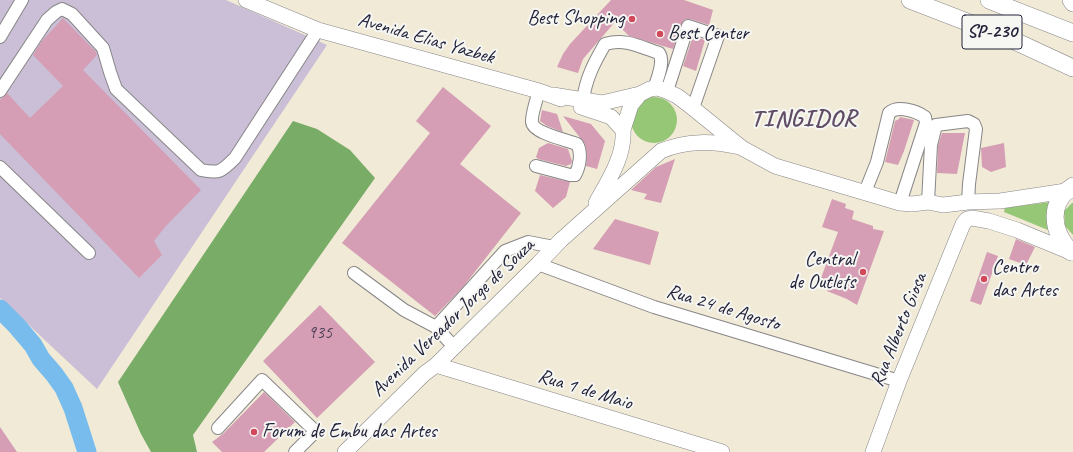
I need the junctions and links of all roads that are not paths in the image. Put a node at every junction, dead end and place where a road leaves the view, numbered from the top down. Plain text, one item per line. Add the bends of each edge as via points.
1 (22, 0) edge
2 (246, 0) edge
3 (910, 0) edge
4 (989, 0) edge
5 (1071, 0) edge
6 (1073, 3) edge
7 (268, 4) edge
8 (318, 30) junction
9 (1073, 33) edge
10 (0, 37) edge
11 (1073, 68) edge
12 (661, 90) junction
13 (0, 91) edge
14 (546, 93) junction
15 (640, 94) junction
16 (583, 100) junction
17 (693, 108) junction
18 (623, 130) junction
19 (742, 148) junction
20 (536, 166) dead end
21 (0, 167) edge
22 (1071, 189) edge
23 (865, 192) junction
24 (928, 202) junction
25 (968, 202) junction
26 (900, 203) junction
27 (943, 205) junction
28 (589, 213) junction
29 (963, 224) junction
30 (554, 247) junction
31 (89, 253) dead end
32 (1072, 253) edge
33 (538, 264) junction
34 (354, 273) dead end
35 (436, 327) junction
36 (454, 348) junction
37 (436, 365) junction
38 (462, 373) junction
39 (899, 382) junction
40 (218, 428) dead end
41 (295, 452) edge
42 (345, 452) edge
43 (722, 452) edge
44 (873, 452) edge

1 - 10 street
2 - 7 main road, Avenida Elias Yazbek
3 - 11 highway, SP-230 via 1006,37
4 - 9 highway, SP-230
5 - 6 highway
7 - 8 main road, Avenida Elias Yazbek
8 - 13 street via 235,158 224,169 212,172 201,170 116,88 102,48 72,14 62,9 47,20
8 - 14 main road, Avenida Elias Yazbek
12 - 15 main road, Avenida Elias Yazbek via 644,91
12 - 16 street via 660,53 617,41 605,44 594,62
12 - 17 main road via 677,96
12 - 17 street via 688,26 718,36
14 - 16 main road, Avenida Elias Yazbek
14 - 18 main road, Avenida Elias Yazbek via 611,117
14 - 20 street via 532,122 534,128 577,144 580,153 575,175
15 - 16 main road, Avenida Elias Yazbek via 602,103
15 - 18 main road, Avenida Vereador Jorge de Souza via 631,105
17 - 19 main road
18 - 28 main road, Avenida Vereador Jorge de Souza via 614,170
19 - 23 main road via 775,166
19 - 28 main road, Avenida Vereador Jorge de Souza via 725,144 690,142 661,151
21 - 31 street
22 - 25 main road via 1000,201
22 - 32 highway via 1061,197 1055,220 1058,235
23 - 26 main road
23 - 26 street via 877,162 889,114 898,109 918,112 925,117 926,123
24 - 25 street via 931,145 936,125 968,120 976,129
24 - 26 main road
24 - 27 main road
25 - 27 main road
27 - 29 main road via 956,213
28 - 30 main road, Avenida Vereador Jorge de Souza
29 - 32 main road via 972,218 989,221
29 - 39 main road, Rua Alberto Giosa
30 - 33 main road, Avenida Vereador Jorge de Souza
30 - 35 street via 528,242 505,251
33 - 36 main road, Avenida Vereador Jorge de Souza
33 - 39 street, Rua 24 de Agosto via 654,307
34 - 35 street via 404,310
35 - 36 street
36 - 37 main road, Avenida Vereador Jorge de Souza
36 - 38 main road via 456,364
37 - 38 main road, Rua 1 de Maio
37 - 42 main road, Avenida Vereador Jorge de Souza
38 - 43 main road, Rua 1 de Maio
39 - 44 main road, Rua Alberto Giosa
40 - 41 street via 262,380 313,429 314,433

